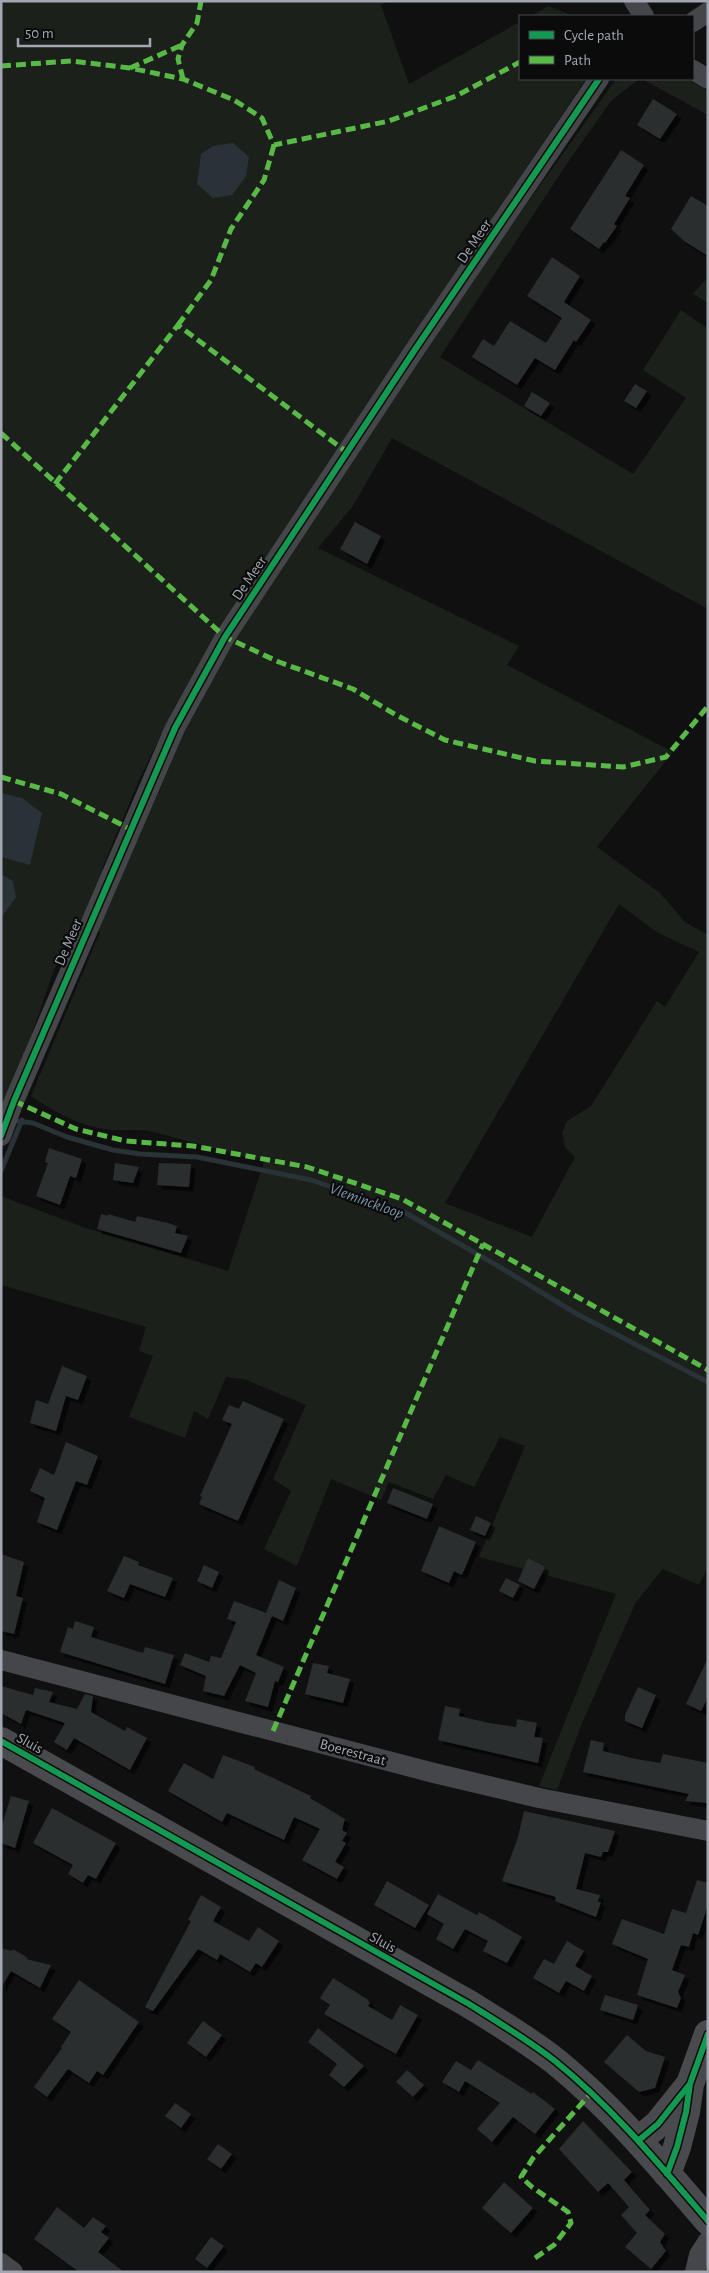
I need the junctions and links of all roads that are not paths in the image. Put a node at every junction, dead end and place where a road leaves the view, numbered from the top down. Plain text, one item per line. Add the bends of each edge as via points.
1 (634, 1) edge
2 (708, 12) edge
3 (643, 15) edge
4 (694, 21) edge
5 (694, 71) edge
6 (708, 79) edge
7 (598, 80) edge
8 (1, 1136) edge
9 (1, 1660) edge
10 (1, 1741) edge
11 (708, 1831) edge
12 (708, 2034) edge
13 (690, 2084) junction
14 (639, 2140) junction
15 (667, 2174) junction
16 (708, 2221) edge
17 (708, 2241) edge
18 (1, 2263) edge
19 (13, 2272) edge
20 (695, 2272) edge

1 - 3 street
2 - 4 street
5 - 6 street
7 - 8 street, De Meer via 225,637 175,728
9 - 11 street, Boerestraat via 434,1773 539,1798
10 - 14 street, Sluis via 515,2032 569,2074
12 - 13 street
13 - 14 street via 658,2124
13 - 15 street via 686,2112
14 - 15 street, Sluis
15 - 16 street, Sluis
17 - 20 street via 699,2255
18 - 19 street

